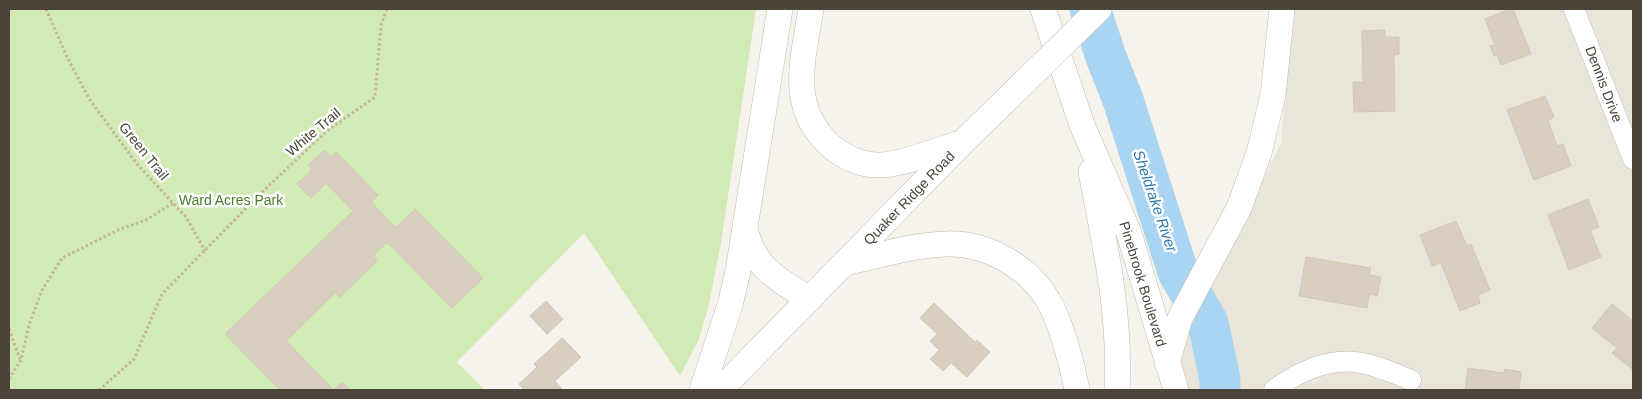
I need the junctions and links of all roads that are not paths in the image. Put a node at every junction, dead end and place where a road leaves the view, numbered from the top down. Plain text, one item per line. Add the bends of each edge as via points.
1 (780, 9) edge
2 (811, 9) edge
3 (1044, 9) edge
4 (1099, 9) edge
5 (1282, 9) edge
6 (1574, 9) edge
7 (1082, 125) junction
8 (964, 141) junction
9 (1633, 159) edge
10 (745, 229) junction
11 (845, 263) junction
12 (810, 299) junction
13 (1167, 363) junction
14 (1411, 380) dead end
15 (702, 390) edge
16 (720, 390) edge
17 (1077, 390) edge
18 (1117, 390) edge
19 (1176, 390) edge
20 (1274, 390) edge

1 - 10 street
2 - 8 street via 800,76 801,94 813,127 837,152 867,164 882,165
3 - 7 street, Pinebrook Boulevard
4 - 8 street, Quaker Ridge Road, bridge
5 - 13 street via 1273,95 1249,182 1239,208 1180,318
6 - 9 street, Dennis Drive
7 - 13 street, Pinebrook Boulevard via 1129,234
7 - 18 street, Pinebrook Boulevard via 1111,281 1117,342
8 - 11 street, Quaker Ridge Road
10 - 12 street via 749,246 769,272
10 - 15 street via 730,305
11 - 12 street, Quaker Ridge Road
11 - 17 street via 947,244 969,246 1008,260 1039,286 1049,301 1067,349
12 - 16 street, Quaker Ridge Road
13 - 19 street, Pinebrook Boulevard
14 - 20 street via 1373,366 1346,362 1309,370

